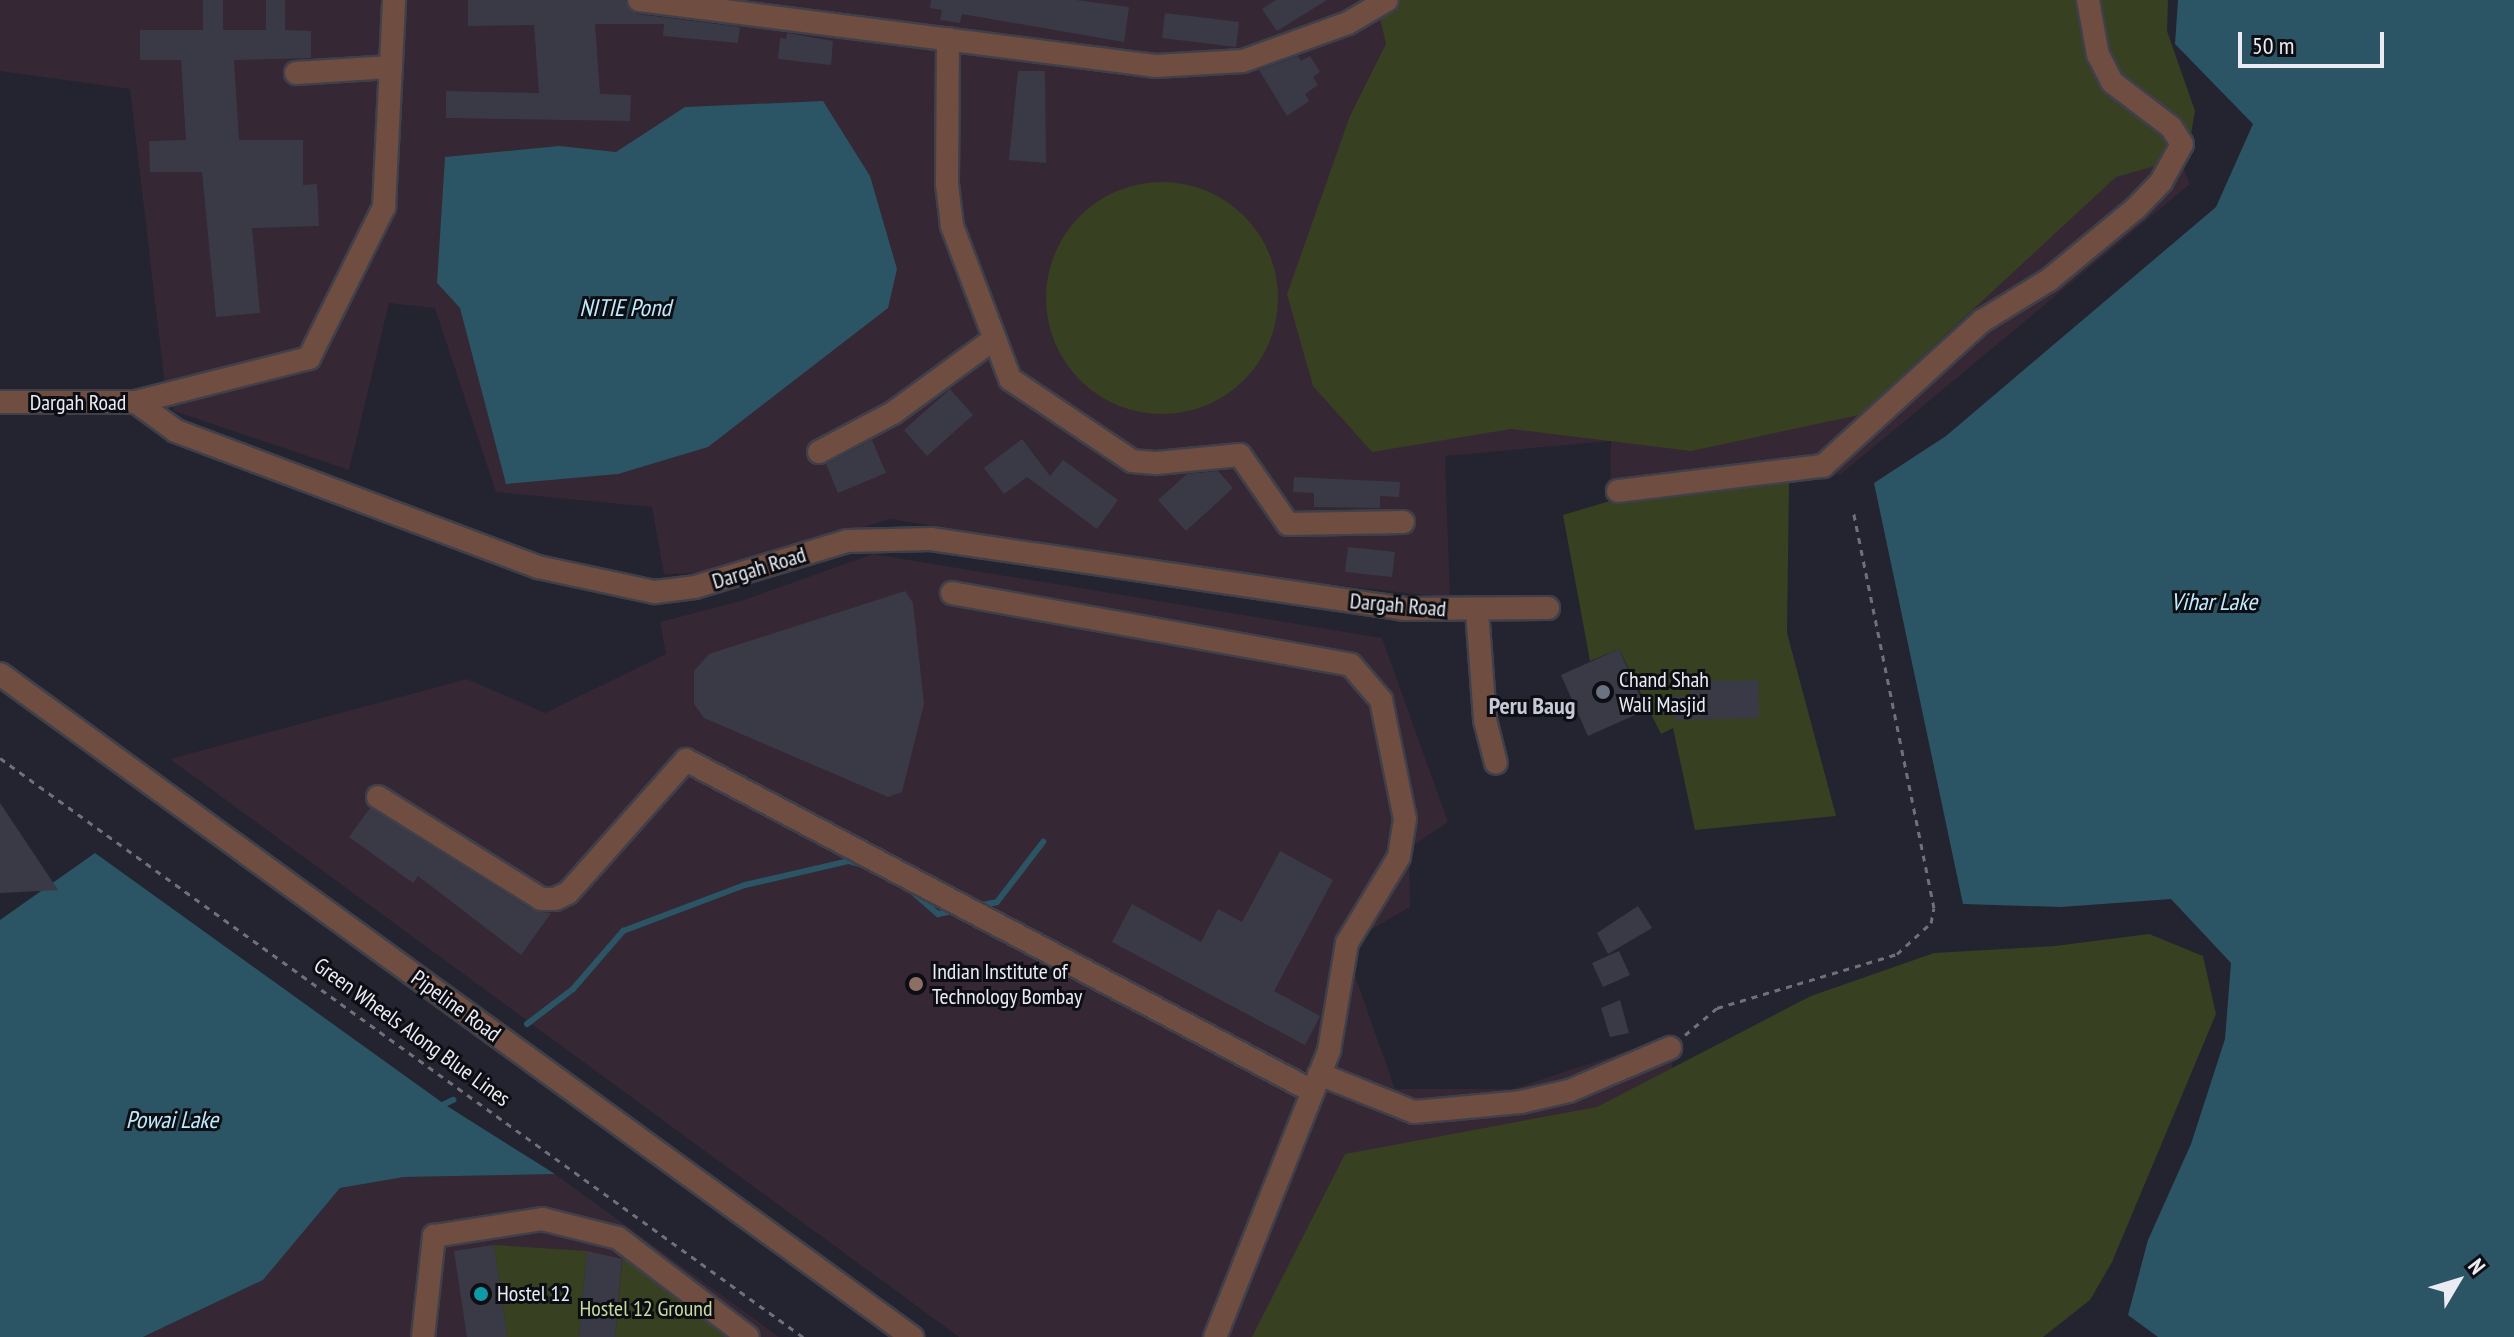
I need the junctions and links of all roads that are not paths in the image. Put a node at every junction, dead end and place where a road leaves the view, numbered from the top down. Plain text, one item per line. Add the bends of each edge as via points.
1 (394, 0) edge
2 (639, 0) edge
3 (1387, 0) edge
4 (2088, 0) edge
5 (948, 39) junction
6 (391, 67) junction
7 (296, 73) dead end
8 (994, 339) junction
9 (0, 402) edge
10 (136, 402) junction
11 (819, 452) dead end
12 (1618, 491) dead end
13 (1403, 522) dead end
14 (952, 593) dead end
15 (1548, 608) dead end
16 (1477, 610) junction
17 (0, 674) edge
18 (1496, 763) dead end
19 (378, 797) dead end
20 (1670, 1048) road end
21 (1316, 1083) junction
22 (423, 1337) edge
23 (748, 1337) edge
24 (912, 1337) edge
25 (1215, 1337) edge

1 - 6 street
2 - 5 street
3 - 5 street via 1348,23 1243,61 1156,66
4 - 12 street via 2098,55 2112,82 2171,127 2182,144 2161,182 2049,280 1970,330 1823,466
5 - 8 street via 947,184 952,226
6 - 7 street
6 - 10 street via 384,207 309,358
8 - 11 street via 893,413
8 - 13 street via 1010,379 1132,461 1157,463 1230,452 1251,464 1288,524
9 - 10 street, Dargah Road
10 - 16 street, Dargah Road via 176,431 538,567 655,592 695,587 847,541 931,539 1403,609
14 - 21 street via 1351,665 1381,700 1405,819 1399,857 1347,943 1329,1051
15 - 16 street, Dargah Road
16 - 18 street via 1485,720
17 - 24 street, Pipeline Road
19 - 21 street via 541,899 555,899 568,893 686,760 982,917
20 - 21 street via 1569,1091 1521,1102 1414,1112
21 - 25 street
22 - 23 street via 434,1236 542,1219 618,1238

